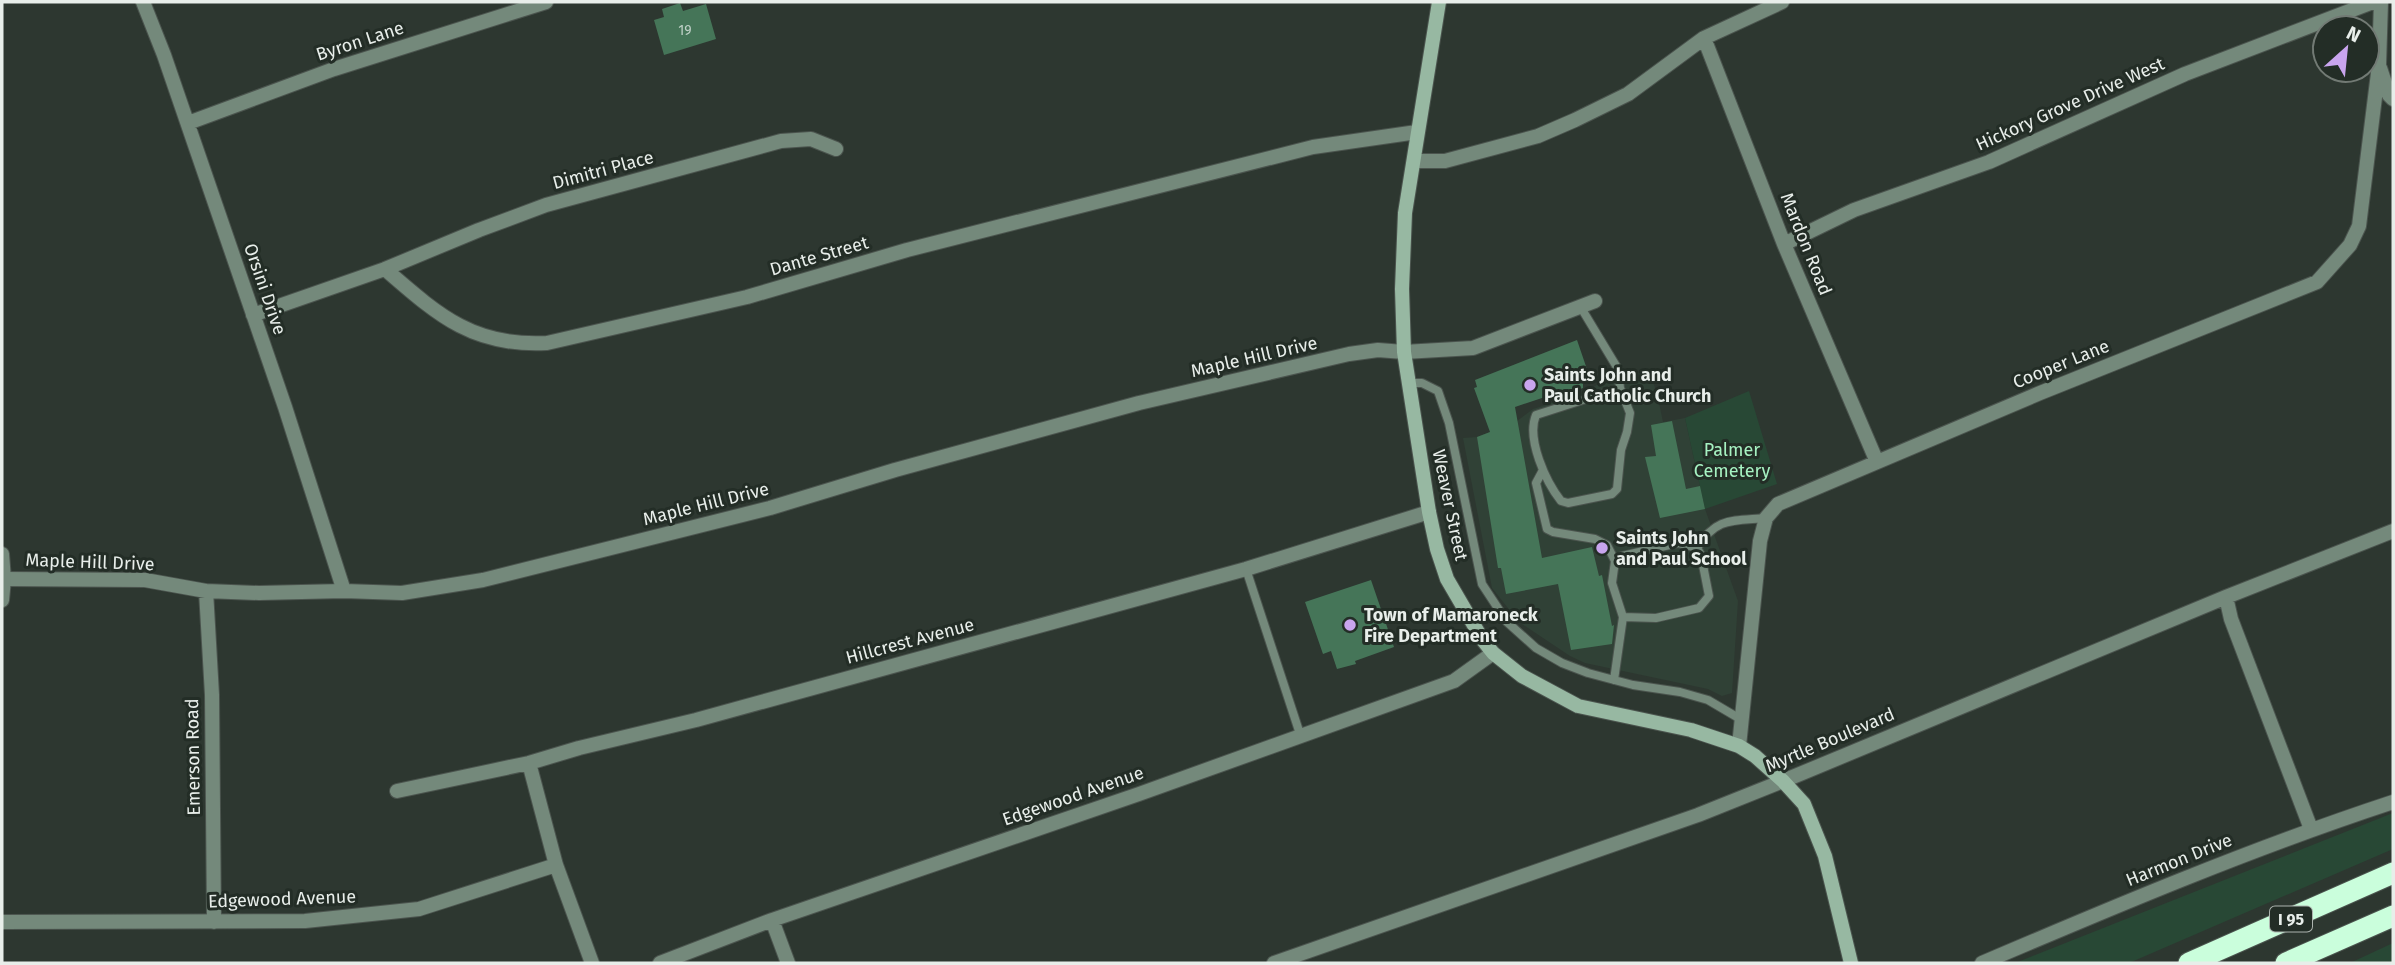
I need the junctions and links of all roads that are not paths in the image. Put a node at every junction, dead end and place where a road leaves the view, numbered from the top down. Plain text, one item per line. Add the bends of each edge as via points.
1 (143, 2) edge
2 (546, 2) edge
3 (1439, 2) edge
4 (1782, 2) edge
5 (2373, 2) edge
6 (1704, 38) junction
7 (2381, 71) edge
8 (2377, 84) edge
9 (2393, 99) edge
10 (188, 123) junction
11 (1417, 132) junction
12 (836, 149) dead end
13 (1415, 161) junction
14 (1784, 244) junction
15 (385, 269) junction
16 (1595, 301) dead end
17 (1580, 306) junction
18 (253, 315) junction
19 (1404, 352) junction
20 (1409, 383) junction
21 (1620, 388) junction
22 (1877, 462) junction
23 (1543, 470) junction
24 (1429, 512) junction
25 (1766, 518) junction
26 (2393, 531) edge
27 (1697, 548) junction
28 (2, 554) edge
29 (1615, 561) junction
30 (1246, 569) junction
31 (4, 579) junction
32 (206, 591) junction
33 (344, 591) junction
34 (2226, 597) junction
35 (2, 600) edge
36 (1623, 617) junction
37 (1493, 653) junction
38 (1614, 680) junction
39 (1742, 720) junction
40 (1301, 737) junction
41 (1739, 746) junction
42 (529, 763) junction
43 (1783, 781) junction
44 (397, 791) dead end
45 (2393, 802) edge
46 (2311, 829) junction
47 (556, 864) junction
48 (2393, 873) edge
49 (2393, 916) edge
50 (772, 920) junction
51 (2, 922) edge
52 (214, 922) junction
53 (592, 963) edge
54 (660, 963) edge
55 (788, 963) edge
56 (1274, 963) edge
57 (1851, 963) edge
58 (1982, 963) edge
59 (2189, 963) edge
60 (2286, 963) edge

1 - 10 street, Orsini Drive
2 - 10 street, Byron Lane via 334,69
3 - 11 main road, Weaver Street
4 - 6 street
5 - 14 street, Hickory Grove Drive West via 2185,74 1989,162 1854,210
6 - 13 street via 1628,94 1538,136 1445,162
6 - 14 street, Mardon Road
7 - 9 street
8 - 22 street, Cooper Lane via 2359,226 2350,245 2316,282
10 - 18 street, Orsini Drive
11 - 13 main road, Weaver Street
11 - 15 street, Dante Street via 1313,147 907,250 747,297 547,343 497,341 464,328 428,306
12 - 15 street, Dimitri Place via 811,139 781,141 546,205
13 - 19 main road, Weaver Street via 1405,212
14 - 22 street, Mardon Road
15 - 18 street
16 - 17 street, Maple Hill Drive
17 - 19 street, Maple Hill Drive via 1473,348
17 - 21 lane via 1618,369
18 - 33 street, Orsini Drive
19 - 20 main road, Weaver Street
19 - 33 street, Maple Hill Drive via 1349,354 1139,403 770,508 483,580 402,593
20 - 24 main road, Weaver Street
20 - 38 lane via 1438,391 1449,423 1482,584 1494,606 1536,648 1562,663
21 - 23 lane via 1535,415 1532,424
21 - 23 lane via 1630,413 1617,489 1568,503 1561,501
22 - 25 street, Cooper Lane via 1778,504
23 - 29 lane via 1536,483 1547,529 1595,538 1607,545
24 - 30 street, Hillcrest Avenue
24 - 37 main road, Weaver Street via 1447,579
25 - 27 lane via 1726,521 1707,531
25 - 39 street
26 - 34 street, Myrtle Boulevard
27 - 29 lane via 1678,543
27 - 36 lane via 1709,596 1699,608 1656,618
28 - 31 street
29 - 36 lane via 1612,583
30 - 40 lane
30 - 42 street, Hillcrest Avenue
31 - 32 street, Maple Hill Drive via 145,580
31 - 35 street
32 - 33 street, Maple Hill Drive
32 - 52 street, Emerson Road
34 - 43 street, Myrtle Boulevard
34 - 46 street
36 - 38 lane
37 - 40 street, Edgewood Avenue via 1454,681
37 - 41 main road, Weaver Street via 1522,676 1578,706 1691,730
38 - 39 lane via 1708,700
39 - 41 street
40 - 50 street, Edgewood Avenue
41 - 43 main road, Weaver Street
42 - 44 street, Hillcrest Avenue
42 - 47 street
43 - 56 street, Myrtle Boulevard
43 - 57 main road, Weaver Street via 1804,804 1825,856
45 - 46 street, Harmon Drive
46 - 58 street, Harmon Drive
47 - 52 street, Edgewood Avenue via 419,909 305,921
47 - 53 street
48 - 59 highway, I 95
49 - 60 highway, I 95
50 - 54 street, Edgewood Avenue
50 - 55 street
51 - 52 street, Edgewood Avenue

